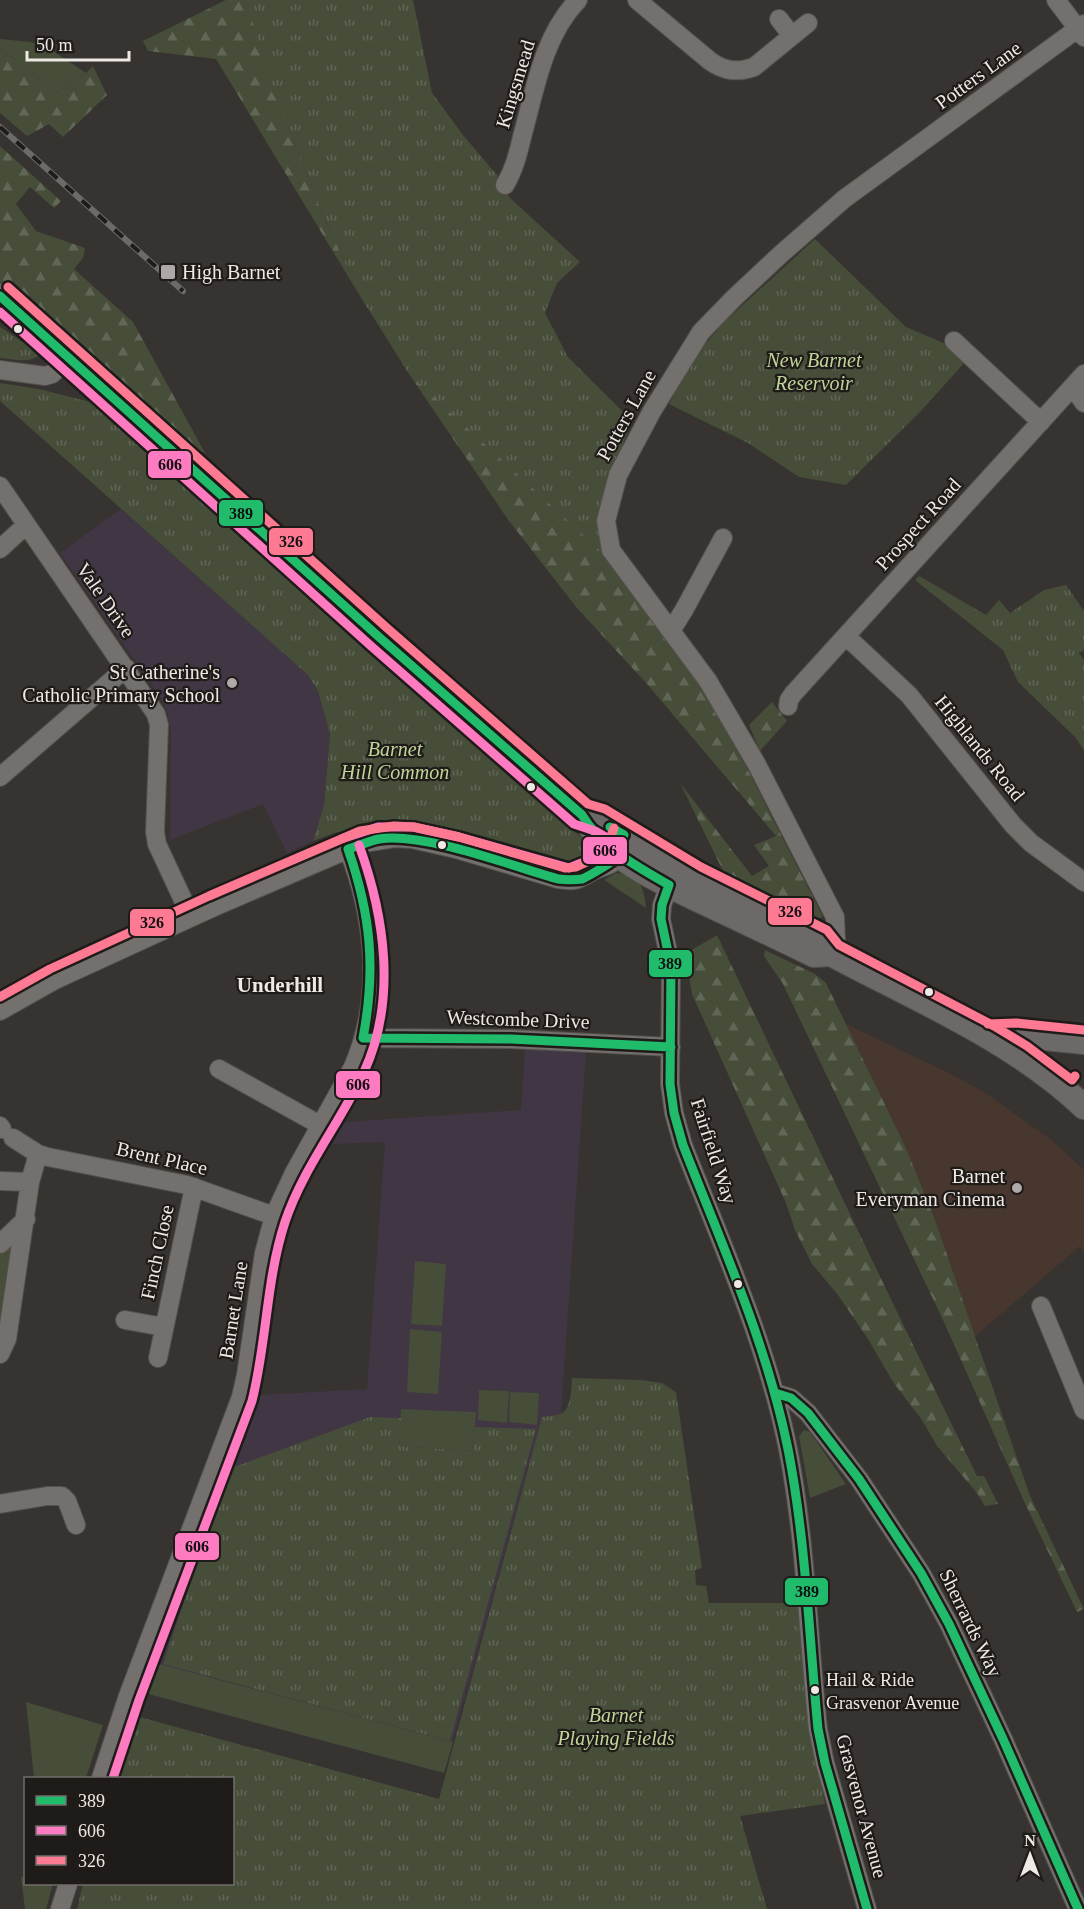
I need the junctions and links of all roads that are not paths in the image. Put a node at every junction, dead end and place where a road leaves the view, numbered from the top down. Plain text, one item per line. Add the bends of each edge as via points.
1 (578, 0) edge
2 (637, 0) edge
3 (1056, 0) edge
4 (778, 19) dead end
5 (808, 23) dead end
6 (1082, 30) edge
7 (792, 36) junction
8 (504, 185) dead end
9 (0, 296) edge
10 (954, 341) dead end
11 (69, 358) junction
12 (0, 370) edge
13 (1078, 380) edge
14 (1084, 403) edge
15 (1041, 422) junction
16 (0, 486) edge
17 (26, 525) junction
18 (723, 537) dead end
19 (0, 549) edge
20 (669, 630) junction
21 (848, 637) junction
22 (126, 668) junction
23 (788, 706) dead end
24 (0, 777) edge
25 (617, 844) junction
26 (348, 849) junction
27 (674, 875) junction
28 (1084, 882) edge
29 (191, 917) junction
30 (831, 954) junction
31 (0, 1011) edge
32 (988, 1036) junction
33 (363, 1038) junction
34 (1084, 1042) edge
35 (671, 1047) junction
36 (219, 1069) dead end
37 (1080, 1096) edge
38 (320, 1125) junction
39 (5, 1131) edge
40 (38, 1154) junction
41 (0, 1181) edge
42 (30, 1182) junction
43 (194, 1187) junction
44 (274, 1216) junction
45 (26, 1219) junction
46 (0, 1244) edge
47 (1041, 1306) dead end
48 (125, 1320) dead end
49 (164, 1327) junction
50 (0, 1354) edge
51 (158, 1358) dead end
52 (775, 1393) junction
53 (1084, 1410) edge
54 (0, 1504) edge
55 (76, 1525) dead end
56 (102, 1777) edge
57 (68, 1885) edge
58 (60, 1909) edge
59 (867, 1909) edge
60 (1078, 1909) edge

1 - 8 street, Kingsmead via 551,40 515,165
2 - 7 street via 720,68 743,71 754,67
3 - 6 street
4 - 7 street
5 - 7 street
6 - 20 street, Potters Lane via 844,199 701,332 628,452 606,521 610,550
9 - 11 main road
10 - 15 street
11 - 12 street via 45,376
11 - 25 main road via 582,815 600,820
13 - 14 street
13 - 15 street, Prospect Road
15 - 21 street, Prospect Road
16 - 17 street, Vale Drive
17 - 19 street
17 - 22 street, Vale Drive
18 - 20 street
20 - 30 street, Potters Lane via 708,681 741,736 832,910 836,940
21 - 23 street, Prospect Road via 794,694
21 - 28 street, Highlands Road via 909,694 1013,825
22 - 24 street
22 - 29 street, Vale Drive via 159,725 157,844
25 - 26 street via 613,863 578,880 558,879 412,839 379,839
25 - 27 main road via 634,866
26 - 29 street
26 - 33 street, Barnet Lane via 363,891 372,956 371,997
27 - 30 main road via 814,955
27 - 35 street, Fairfield Way via 662,905 661,919 671,966
29 - 31 street via 55,980
30 - 32 main road
32 - 34 main road
32 - 37 main road
33 - 35 street, Westcombe Drive via 511,1039
33 - 38 street, Barnet Lane via 353,1067
35 - 52 street, Fairfield Way via 674,1113
36 - 38 street
38 - 44 street, Barnet Lane
39 - 40 street, Brent Place
40 - 42 street
40 - 43 street, Brent Place
41 - 42 street
42 - 45 street
43 - 44 street, Brent Place
43 - 49 street, Finch Close
44 - 56 street, Barnet Lane via 264,1253 241,1397 128,1696
45 - 46 street
45 - 50 street via 7,1339
47 - 53 street
48 - 49 street, Finch Close
49 - 51 street, Finch Close
52 - 59 street, Grasvenor Avenue via 797,1501 818,1729
52 - 60 street, Sherrards Way via 802,1405 859,1479 921,1573 1003,1739
54 - 55 street via 62,1496
57 - 58 street

